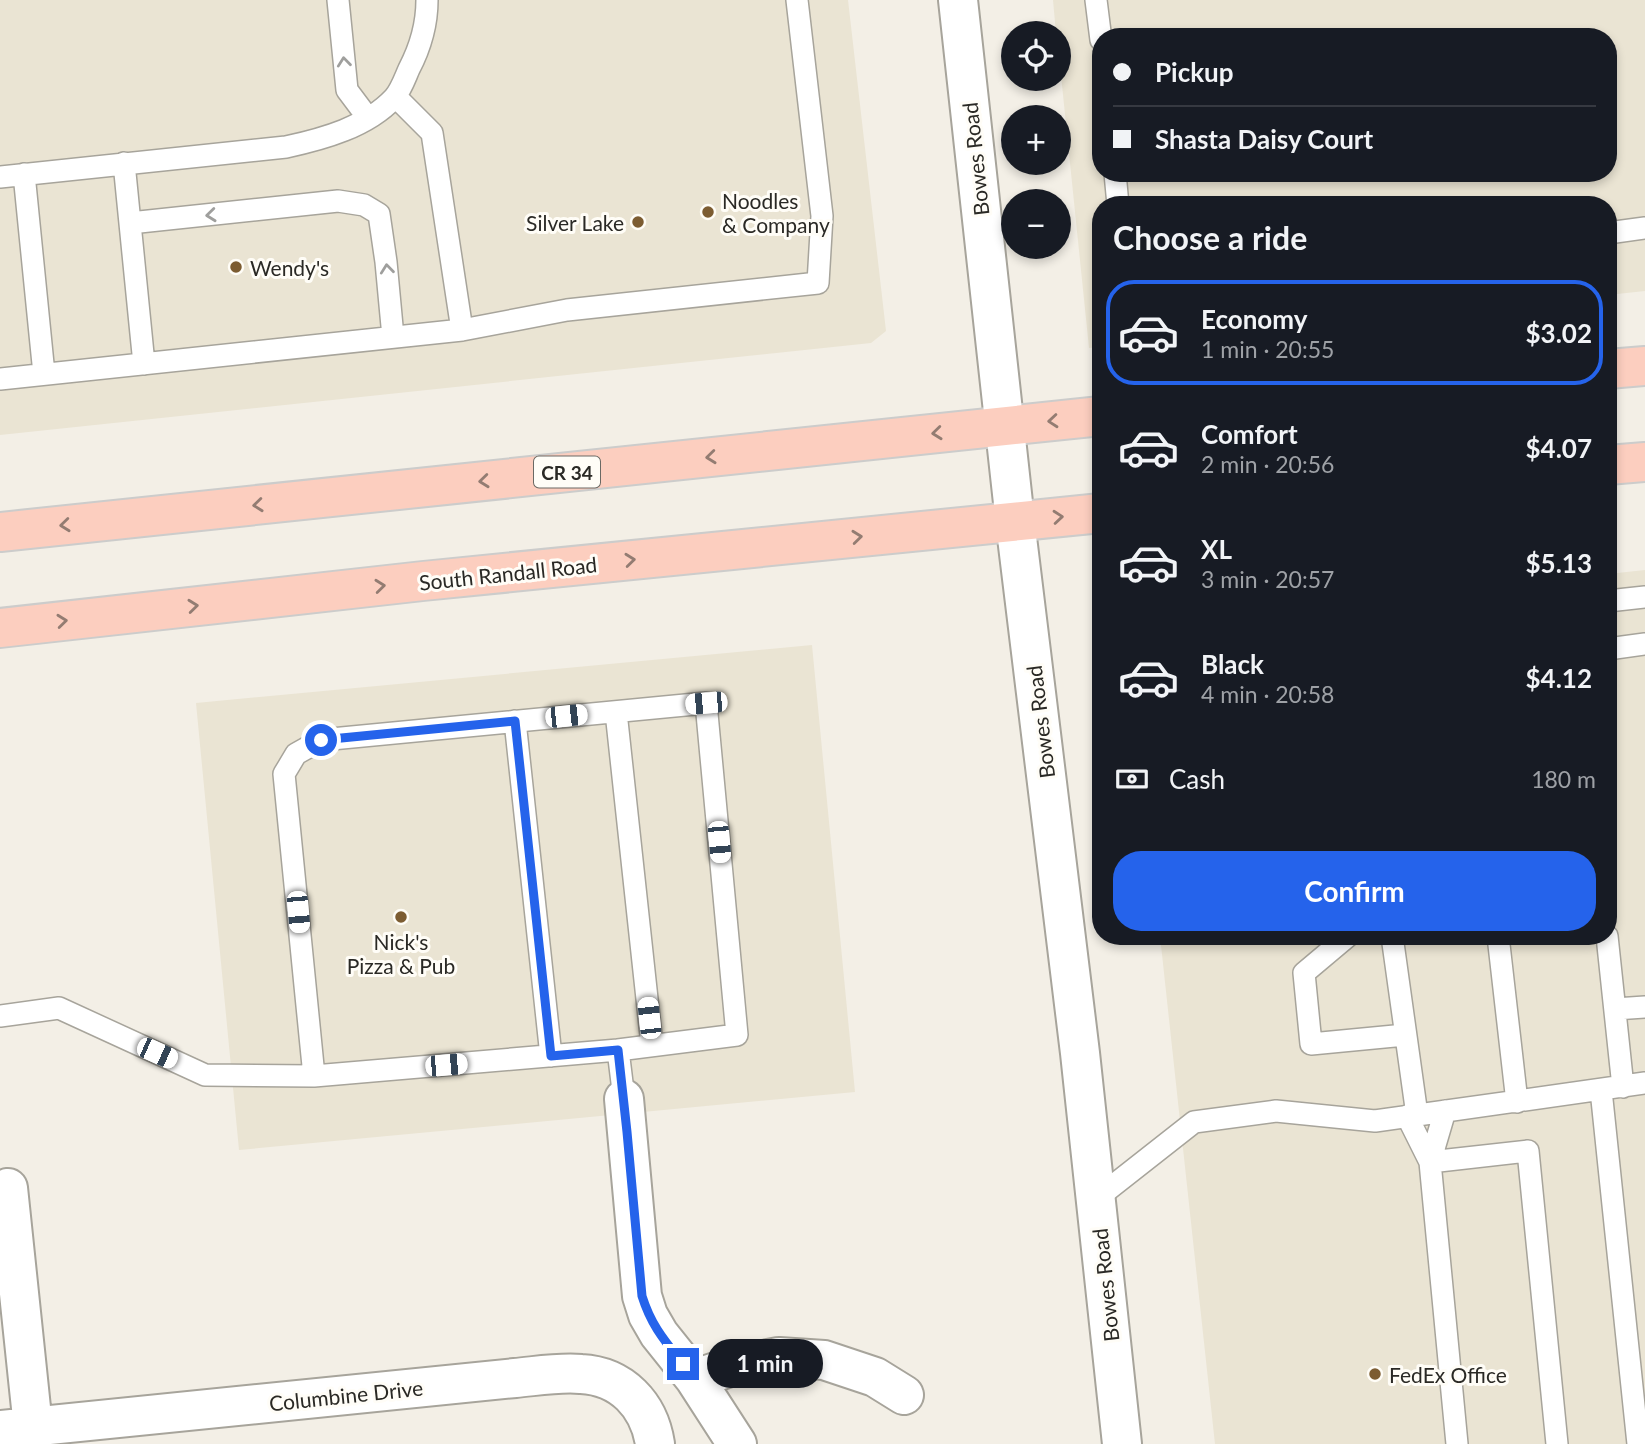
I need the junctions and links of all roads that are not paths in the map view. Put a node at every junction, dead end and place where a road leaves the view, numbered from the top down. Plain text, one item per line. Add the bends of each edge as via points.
1 (338, 0) edge
2 (427, 0) edge
3 (797, 0) edge
4 (958, 0) edge
5 (1097, 0) edge
6 (1100, 28) edge
7 (396, 97) junction
8 (368, 118) junction
9 (124, 163) junction
10 (24, 174) junction
11 (0, 177) edge
12 (130, 223) junction
13 (1645, 228) edge
14 (1617, 232) edge
15 (463, 330) junction
16 (393, 337) junction
17 (144, 363) junction
18 (1645, 366) edge
19 (1617, 368) edge
20 (44, 374) junction
21 (0, 379) edge
22 (1092, 417) edge
23 (1005, 425) junction
24 (1645, 462) edge
25 (1617, 464) edge
26 (1092, 514) edge
27 (1015, 521) junction
28 (0, 532) edge
29 (1645, 597) edge
30 (1617, 600) edge
31 (0, 628) edge
32 (1645, 644) edge
33 (1617, 648) edge
34 (616, 712) junction
35 (515, 721) junction
36 (1337, 945) edge
37 (1393, 945) edge
38 (1499, 945) edge
39 (1609, 945) edge
40 (1645, 1007) edge
41 (1615, 1009) junction
42 (0, 1016) edge
43 (1405, 1035) junction
44 (652, 1045) junction
45 (618, 1050) junction
46 (551, 1056) junction
47 (314, 1076) junction
48 (1645, 1083) edge
49 (1623, 1087) junction
50 (1601, 1090) junction
51 (624, 1099) joint
52 (1517, 1102) junction
53 (1445, 1111) junction
54 (1412, 1116) junction
55 (1430, 1161) junction
56 (8, 1188) dead end
57 (1096, 1199) junction
58 (695, 1379) junction
59 (904, 1395) dead end
60 (16, 1429) edge
61 (655, 1444) edge
62 (737, 1444) edge
63 (1122, 1444) edge
64 (1457, 1444) edge
65 (1557, 1444) edge
66 (1638, 1444) edge

8 -> 1 lane via 347,90
2 - 7 lane via 417,53
3 - 15 lane via 822,216 818,283 567,310
4 - 23 street, Bowes Road
5 - 6 lane
7 - 8 lane
7 - 15 lane via 432,134
8 - 9 lane via 321,139 286,147
9 - 10 lane
9 - 12 lane
10 - 11 lane
10 - 20 lane
16 -> 12 lane via 379,214 364,205 338,201
12 - 17 lane
13 - 14 lane
15 - 16 lane
16 - 17 lane
17 - 20 lane
18 - 19 main road
20 - 21 lane
22 -> 23 main road, CR 34
23 - 27 street, Bowes Road
23 -> 28 main road, CR 34
24 - 25 main road
27 -> 26 main road, South Randall Road
31 -> 27 main road, South Randall Road
27 - 57 street, Bowes Road
29 - 30 lane
32 - 33 lane
34 - 35 lane
34 - 44 lane
34 - 44 lane via 706,703 737,1035
35 - 46 lane
35 - 47 lane via 321,740 296,754 285,774
36 - 43 lane via 1304,973 1311,1044
37 - 43 lane
38 - 52 lane
39 - 41 lane
40 - 41 lane
41 - 49 lane
42 - 47 lane via 59,1008 205,1075
43 - 54 lane
44 - 45 lane
45 - 46 lane
45 - 51 lane
46 - 47 lane
48 - 49 lane
49 - 50 lane
50 - 52 lane
50 - 66 lane
51 - 58 street via 642,1296 659,1334
52 - 53 lane
53 - 54 lane
53 - 55 lane
54 - 55 lane
54 - 57 lane via 1375,1121 1276,1111 1194,1122
55 - 64 lane
55 - 65 lane via 1528,1151
56 - 60 street
57 - 63 street, Bowes Road
58 - 59 street via 779,1357 824,1360 874,1377
58 - 62 street
60 - 61 street, Columbine Drive via 583,1374 628,1391 644,1410

